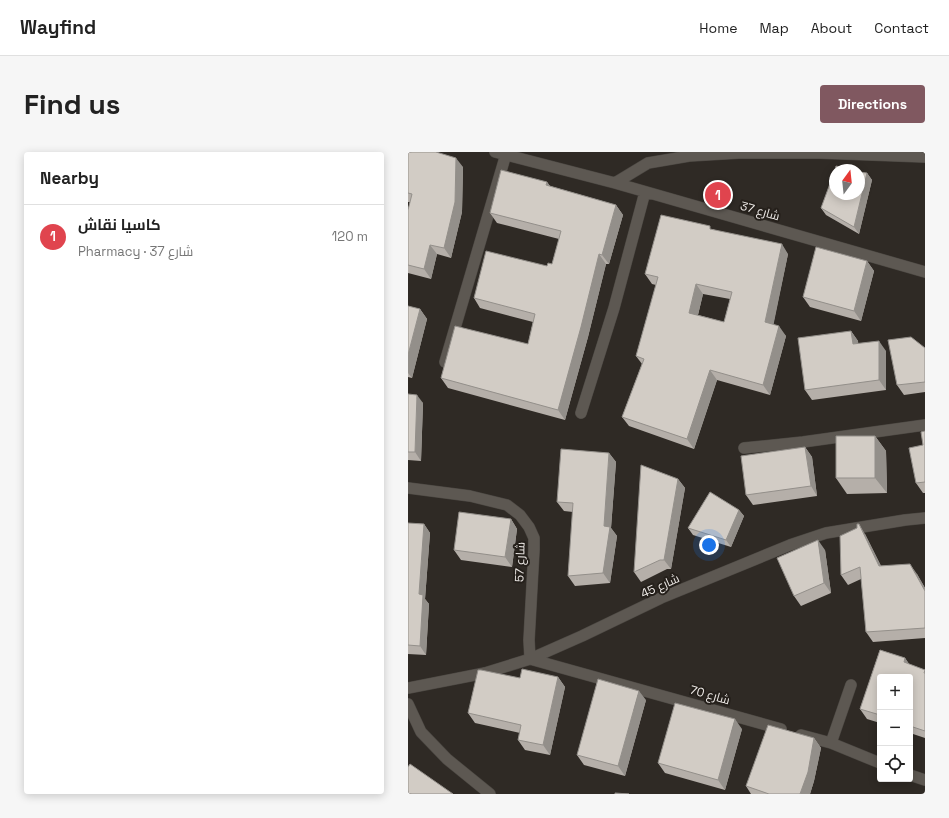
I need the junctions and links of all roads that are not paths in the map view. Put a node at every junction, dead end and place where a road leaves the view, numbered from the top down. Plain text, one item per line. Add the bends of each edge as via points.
1 (495, 152) edge
2 (506, 154) junction
3 (925, 157) edge
4 (615, 183) junction
5 (645, 192) junction
6 (925, 272) edge
7 (445, 362) edge
8 (581, 413) dead end
9 (925, 425) edge
10 (744, 448) dead end
11 (408, 488) edge
12 (925, 518) edge
13 (530, 659) junction
14 (851, 684) dead end
15 (408, 688) edge
16 (408, 704) edge
17 (831, 743) junction
18 (877, 762) edge
19 (913, 775) edge
20 (925, 780) edge
21 (490, 794) edge

1 - 2 street, شارع 37
2 - 4 street, شارع 37
2 - 7 street
3 - 4 street via 739,153 689,156 648,163
4 - 5 street, شارع 37
5 - 6 street, شارع 37
5 - 8 street via 614,308
9 - 10 street
11 - 13 street, شارع 57 via 470,496 507,505 520,515 529,527 534,538
12 - 13 street, شارع 45 via 826,534 790,545 661,598
13 - 15 street, شارع 45 via 485,673
13 - 17 street, شارع 70
14 - 17 street
16 - 21 street via 421,732 447,759
17 - 18 street, شارع 70
19 - 20 street

